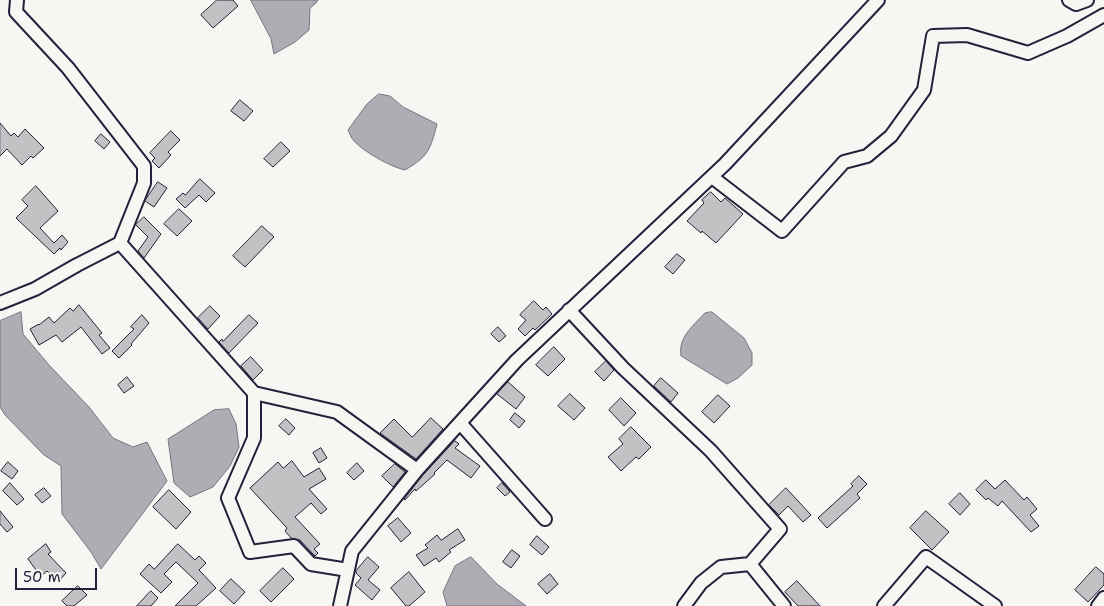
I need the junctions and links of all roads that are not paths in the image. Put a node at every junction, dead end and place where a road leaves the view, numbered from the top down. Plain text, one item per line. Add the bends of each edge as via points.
1 (17, 0) edge
2 (878, 0) edge
3 (1069, 0) edge
4 (1086, 0) edge
5 (1104, 15) edge
6 (712, 177) junction
7 (120, 243) junction
8 (0, 303) edge
9 (569, 310) junction
10 (254, 393) junction
11 (461, 424) junction
12 (417, 470) junction
13 (545, 519) dead end
14 (750, 564) junction
15 (348, 570) junction
16 (1104, 598) edge
17 (340, 606) edge
18 (684, 606) edge
19 (784, 606) edge
20 (884, 606) edge
21 (995, 606) edge
22 (1098, 606) edge

1 - 7 street via 16,12 68,68 144,166 144,183
2 - 6 street
3 - 4 street via 1076,4
5 - 6 street via 1028,53 967,35 934,36 924,90 891,136 867,156 844,162 782,231
6 - 9 street
7 - 8 street via 35,289
7 - 10 street
9 - 11 street via 517,360
9 - 14 street via 623,368 711,451 780,529
10 - 12 street via 337,412
10 - 15 street via 254,438 228,498 250,552 294,546 311,564
11 - 12 street
11 - 13 street
12 - 15 street via 352,551
14 - 18 street via 721,567 701,583
14 - 19 street
15 - 17 street
16 - 22 street
20 - 21 street via 926,557

